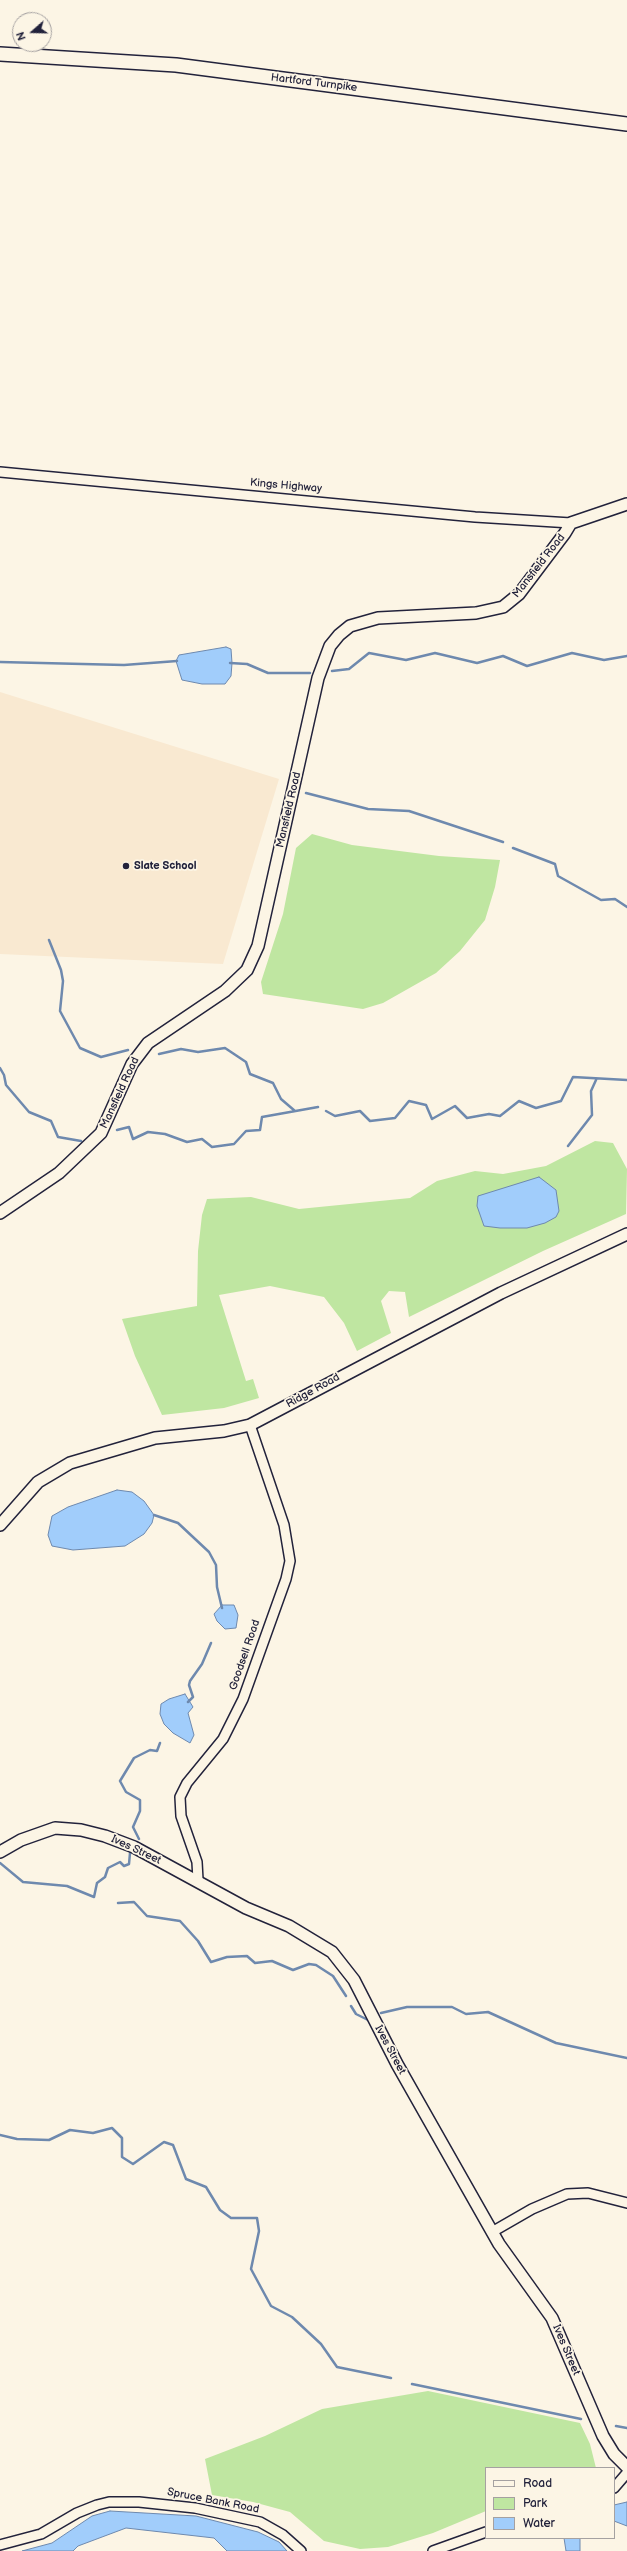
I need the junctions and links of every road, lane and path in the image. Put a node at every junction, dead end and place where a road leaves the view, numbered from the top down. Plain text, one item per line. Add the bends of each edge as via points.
1 (0, 54) edge
2 (627, 124) edge
3 (0, 472) edge
4 (627, 504) edge
5 (571, 523) junction
6 (0, 1212) edge
7 (627, 1234) edge
8 (250, 1425) junction
9 (0, 1525) edge
10 (0, 1852) edge
11 (198, 1880) junction
12 (627, 2203) edge
13 (492, 2232) junction
14 (627, 2467) edge
15 (627, 2473) edge
16 (615, 2487) edge
17 (485, 2532) edge
18 (0, 2545) edge
19 (301, 2551) edge
20 (433, 2551) edge

1 - 2 main road, Hartford Turnpike via 176,65
3 - 5 street, Kings Highway via 477,517
4 - 5 street, Mansfield Road
5 - 6 street, Mansfield Road via 519,594 503,607 476,613 378,618 350,626 339,635 330,646 318,678 258,946 247,970 225,991 148,1044 132,1064 101,1133 59,1173
7 - 8 street, Ridge Road via 501,1293
8 - 9 street, Ridge Road via 224,1431 155,1438 70,1463 38,1482
8 - 11 street, Goodsell Road via 284,1525 290,1561 286,1579 235,1717 223,1739 187,1783 180,1798 180,1816 197,1862
10 - 11 street, Ives Street via 37,1833 55,1828 70,1828 93,1832 122,1842
11 - 13 street, Ives Street via 246,1908 309,1937 341,1961 363,1995 397,2064
12 - 13 street via 588,2193 567,2194 532,2209
13 - 14 street, Ives Street via 552,2318 603,2436 614,2454
15 - 16 street
17 - 20 street
18 - 19 street, Spruce Bank Road via 41,2534 77,2513 97,2505 109,2502 139,2502 195,2508 260,2522 283,2534

